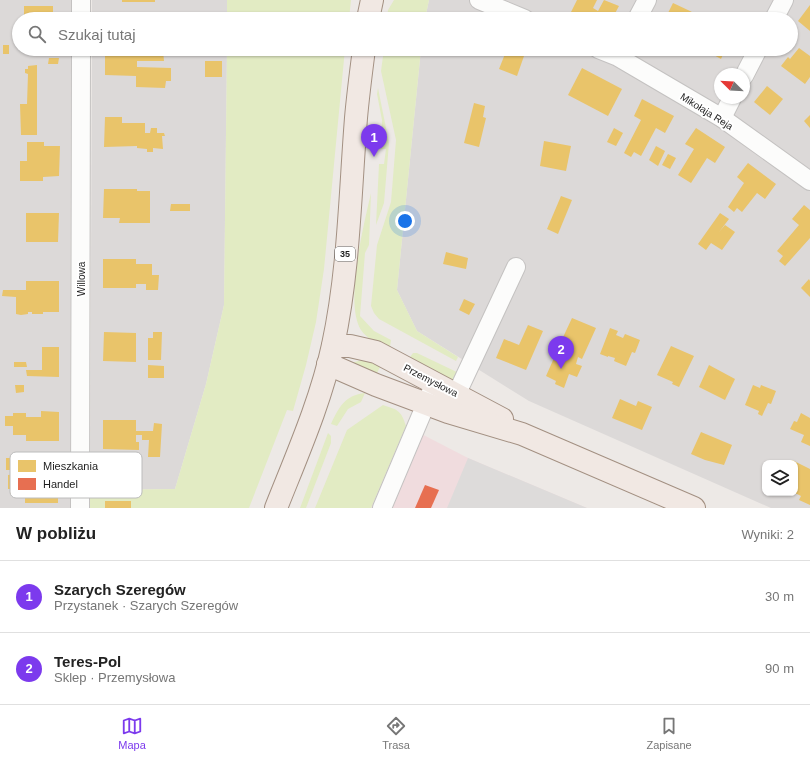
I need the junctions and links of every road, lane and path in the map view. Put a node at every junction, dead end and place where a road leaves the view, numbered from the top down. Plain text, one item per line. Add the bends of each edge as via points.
1 (81, 0) edge
2 (372, 0) edge
3 (479, 0) edge
4 (647, 0) edge
5 (784, 0) edge
6 (81, 12) edge
7 (369, 12) edge
8 (508, 12) edge
9 (641, 12) edge
10 (778, 12) edge
11 (81, 56) edge
12 (363, 56) edge
13 (625, 56) edge
14 (754, 56) edge
15 (748, 68) edge
16 (729, 104) edge
17 (722, 118) junction
18 (810, 181) edge
19 (516, 267) dead end
20 (330, 355) junction
21 (435, 382) junction
22 (453, 403) junction
23 (425, 404) junction
24 (80, 452) edge
25 (80, 498) edge
26 (80, 508) edge
27 (276, 508) edge
28 (382, 508) edge
29 (694, 508) edge

1 - 6 street
2 - 7 main road
3 - 8 street
4 - 9 street
5 - 10 street
11 - 24 street, Willowa
12 - 20 main road, 35 via 356,116 349,224 338,319
13 - 17 street, Mikołaja Reja
14 - 15 street
16 - 17 street
17 - 18 street, Mikołaja Reja
19 - 22 street
20 - 21 main road, Przemysłowa via 350,346 376,352
20 - 23 main road, Przemysłowa via 376,386
20 - 27 main road, 35 via 304,438
21 - 22 main road, Przemysłowa
21 - 23 street
22 - 23 main road, Przemysłowa
22 - 29 main road, Przemysłowa
23 - 28 street
25 - 26 street, Willowa

